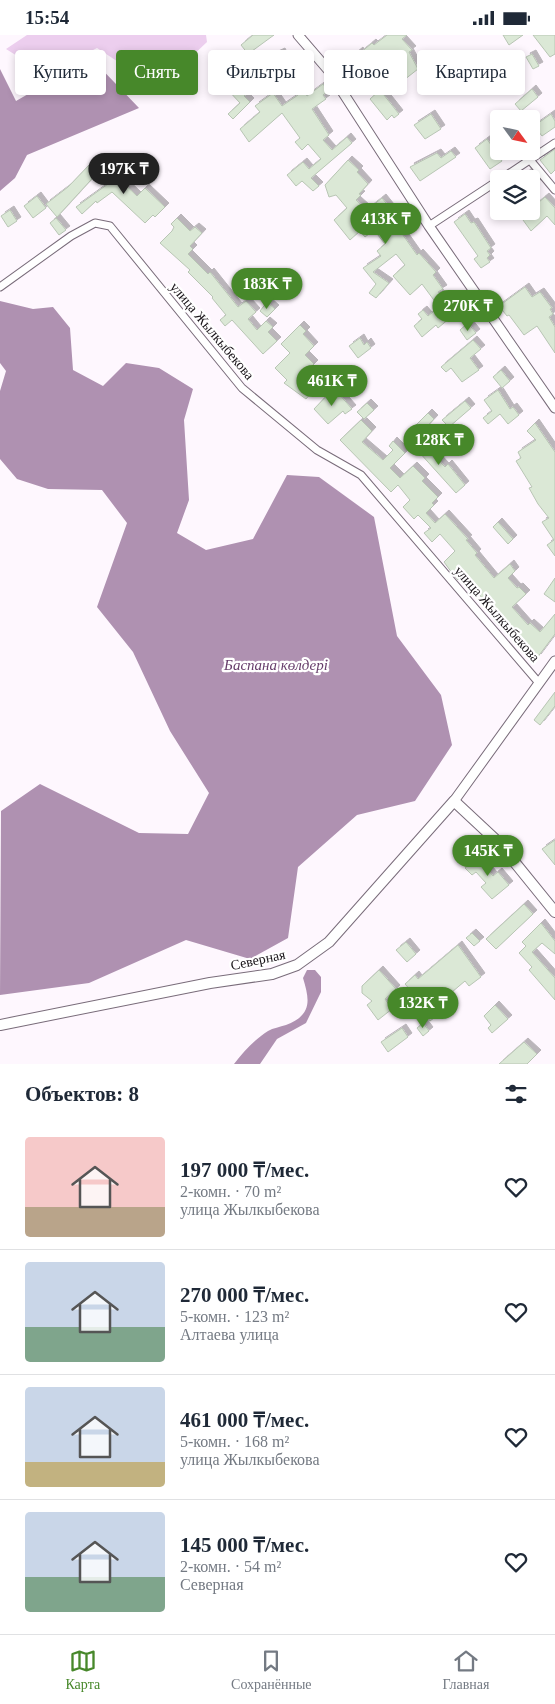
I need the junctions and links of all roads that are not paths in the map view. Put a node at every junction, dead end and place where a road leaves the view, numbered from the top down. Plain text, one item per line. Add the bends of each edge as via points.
1 (298, 35) edge
2 (555, 143) edge
3 (540, 153) edge
4 (528, 160) edge
5 (531, 160) edge
6 (514, 170) edge
7 (490, 186) edge
8 (555, 190) edge
9 (429, 226) junction
10 (0, 287) edge
11 (555, 409) edge
12 (555, 661) edge
13 (539, 683) junction
14 (454, 801) junction
15 (555, 912) edge
16 (0, 1025) edge

1 - 9 street via 329,71
2 - 3 street
4 - 6 street
5 - 8 street
7 - 9 street
9 - 11 street
10 - 13 street, улица Жылкыбекова via 95,223 110,226 242,388 317,450 361,475
12 - 13 street
13 - 14 street
14 - 15 main road via 499,843
14 - 16 main road, Северная via 329,942 297,965 272,974 210,983

